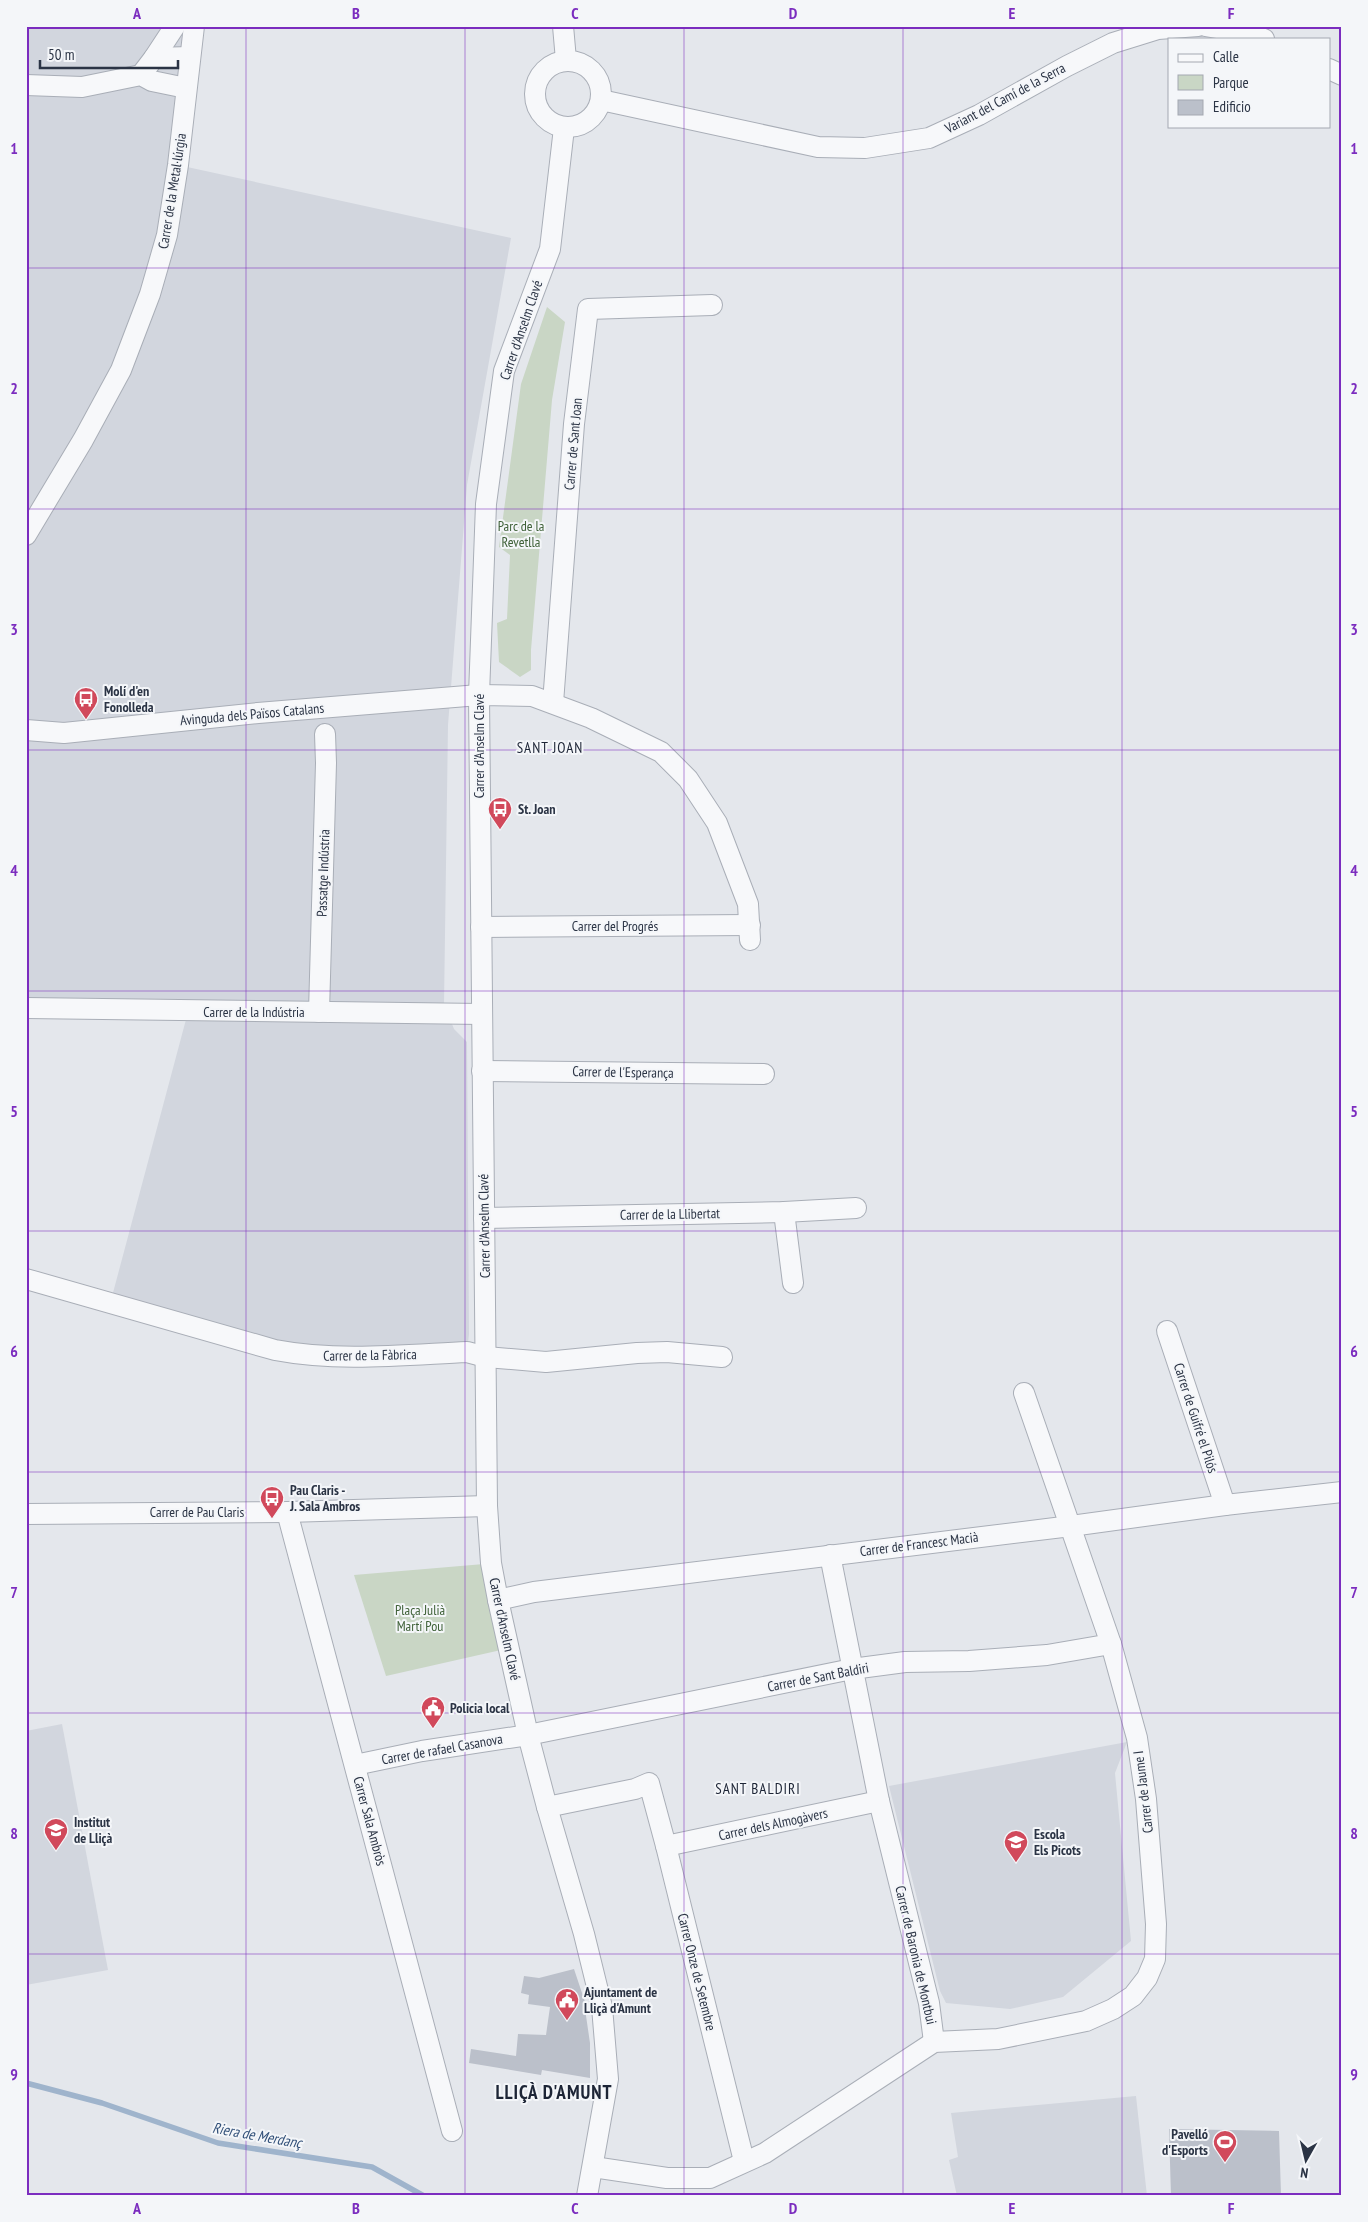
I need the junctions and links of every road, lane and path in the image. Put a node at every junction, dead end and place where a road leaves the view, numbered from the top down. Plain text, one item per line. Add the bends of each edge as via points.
1 (176, 26) edge
2 (194, 26) edge
3 (563, 26) edge
4 (1198, 26) edge
5 (1205, 26) edge
6 (1261, 38) edge
7 (154, 58) junction
8 (190, 58) junction
9 (566, 60) junction
10 (1330, 70) edge
11 (142, 75) junction
12 (1342, 76) edge
13 (26, 85) edge
14 (186, 88) junction
15 (602, 100) junction
16 (564, 128) junction
17 (712, 305) dead end
18 (26, 535) edge
19 (479, 695) junction
20 (553, 703) junction
21 (26, 730) edge
22 (326, 734) dead end
23 (481, 927) junction
24 (750, 932) joint
25 (26, 1008) edge
26 (319, 1012) junction
27 (482, 1014) junction
28 (482, 1071) junction
29 (764, 1074) dead end
30 (856, 1208) dead end
31 (784, 1212) junction
32 (484, 1218) junction
33 (26, 1279) edge
34 (793, 1282) dead end
35 (1167, 1330) dead end
36 (486, 1357) junction
37 (722, 1357) dead end
38 (1024, 1393) dead end
39 (1342, 1492) edge
40 (1225, 1505) junction
41 (487, 1506) junction
42 (287, 1512) junction
43 (26, 1514) edge
44 (1071, 1526) junction
45 (830, 1555) junction
46 (498, 1600) junction
47 (1111, 1644) junction
48 (852, 1669) junction
49 (528, 1735) junction
50 (355, 1765) junction
51 (879, 1801) junction
52 (547, 1807) junction
53 (666, 1846) junction
54 (934, 2042) junction
55 (452, 2131) dead end
56 (744, 2161) junction
57 (593, 2167) junction
58 (587, 2196) edge

1 - 7 street
2 - 8 street, Carrer de la Metal·lúrgia
3 - 9 street
4 - 15 street, Variant del Camí de la Serra via 1158,29 1113,43 979,115 929,138 865,148 818,147
5 - 6 street
7 - 8 street
7 - 11 street
8 - 14 street, Carrer de la Metal·lúrgia
9 - 15 street via 590,68 602,89
9 - 16 street via 550,66 541,74 535,86 534,99 540,114 550,123
10 - 12 street
11 - 13 street via 82,87
11 - 14 street via 152,81
14 - 18 street, Carrer de la Metal·lúrgia via 167,235 150,294 121,370
15 - 16 street via 594,116 581,126
16 - 19 street, Carrer d'Anselm Clavé via 550,249 504,371 486,504
17 - 20 street, Carrer de Sant Joan via 588,309 574,424
19 - 20 street, Avinguda dels Països Catalans via 532,696
19 - 21 street, Avinguda dels Països Catalans via 64,733
19 - 23 street, Carrer d'Anselm Clavé
20 - 24 street, Avinguda dels Països Catalans via 661,752 688,779 717,823 748,904
22 - 26 street, Passatge Indústria
23 - 24 street, Carrer del Progrés
23 - 27 street, Carrer d'Anselm Clavé
25 - 26 street, Carrer de la Indústria
26 - 27 street, Carrer de la Indústria
27 - 28 street, Carrer d'Anselm Clavé
28 - 29 street, Carrer de l'Esperança
28 - 32 street, Carrer d'Anselm Clavé
30 - 31 street, Carrer de la Llibertat
31 - 32 street, Carrer de la Llibertat
31 - 34 street
32 - 36 street, Carrer d'Anselm Clavé
33 - 36 street, Carrer de la Fàbrica via 306,1356 467,1352
35 - 40 street, Carrer de Guifré el Pilós
36 - 37 street, Carrer de la Fàbrica via 546,1362 667,1352
36 - 41 street, Carrer d'Anselm Clavé
38 - 44 street, Carrer de Jaume I
39 - 40 street, Carrer de Francesc Macià
40 - 44 street, Carrer de Francesc Macià
41 - 42 street, Carrer de Pau Claris
41 - 46 street, Carrer d'Anselm Clavé via 491,1563
42 - 43 street, Carrer de Pau Claris
42 - 50 street, Carrer Sala Ambròs
44 - 45 street, Carrer de Francesc Macià
44 - 47 street, Carrer de Jaume I
45 - 46 street, Carrer de Francesc Macià via 534,1592
45 - 48 street, Carrer de Baronia de Montbui
46 - 49 street, Carrer d'Anselm Clavé
47 - 48 street, Carrer de Sant Baldiri via 1047,1655 905,1662
47 - 54 street, Carrer de Jaume I via 1136,1738 1146,1799 1156,1924 1155,1959 1147,1978 1133,1996 1086,2020 998,2039
48 - 49 street, Carrer de Sant Baldiri
48 - 51 street, Carrer de Baronia de Montbui
49 - 50 street, Carrer de rafael Casanova
49 - 52 street, Carrer d'Anselm Clavé
50 - 55 street, Carrer Sala Ambròs
51 - 53 street, Carrer dels Almogàvers
51 - 54 street, Carrer de Baronia de Montbui via 929,2003
52 - 53 street, Carrer Onze de Setembre via 635,1789 648,1783
52 - 57 street, Carrer d'Anselm Clavé via 602,2007 608,2078
53 - 56 street, Carrer Onze de Setembre
54 - 56 street, Carrer de Baronia de Montbui via 765,2153
56 - 57 street, Carrer de Baronia de Montbui via 710,2178 667,2178
57 - 58 street, Carrer d'Anselm Clavé

